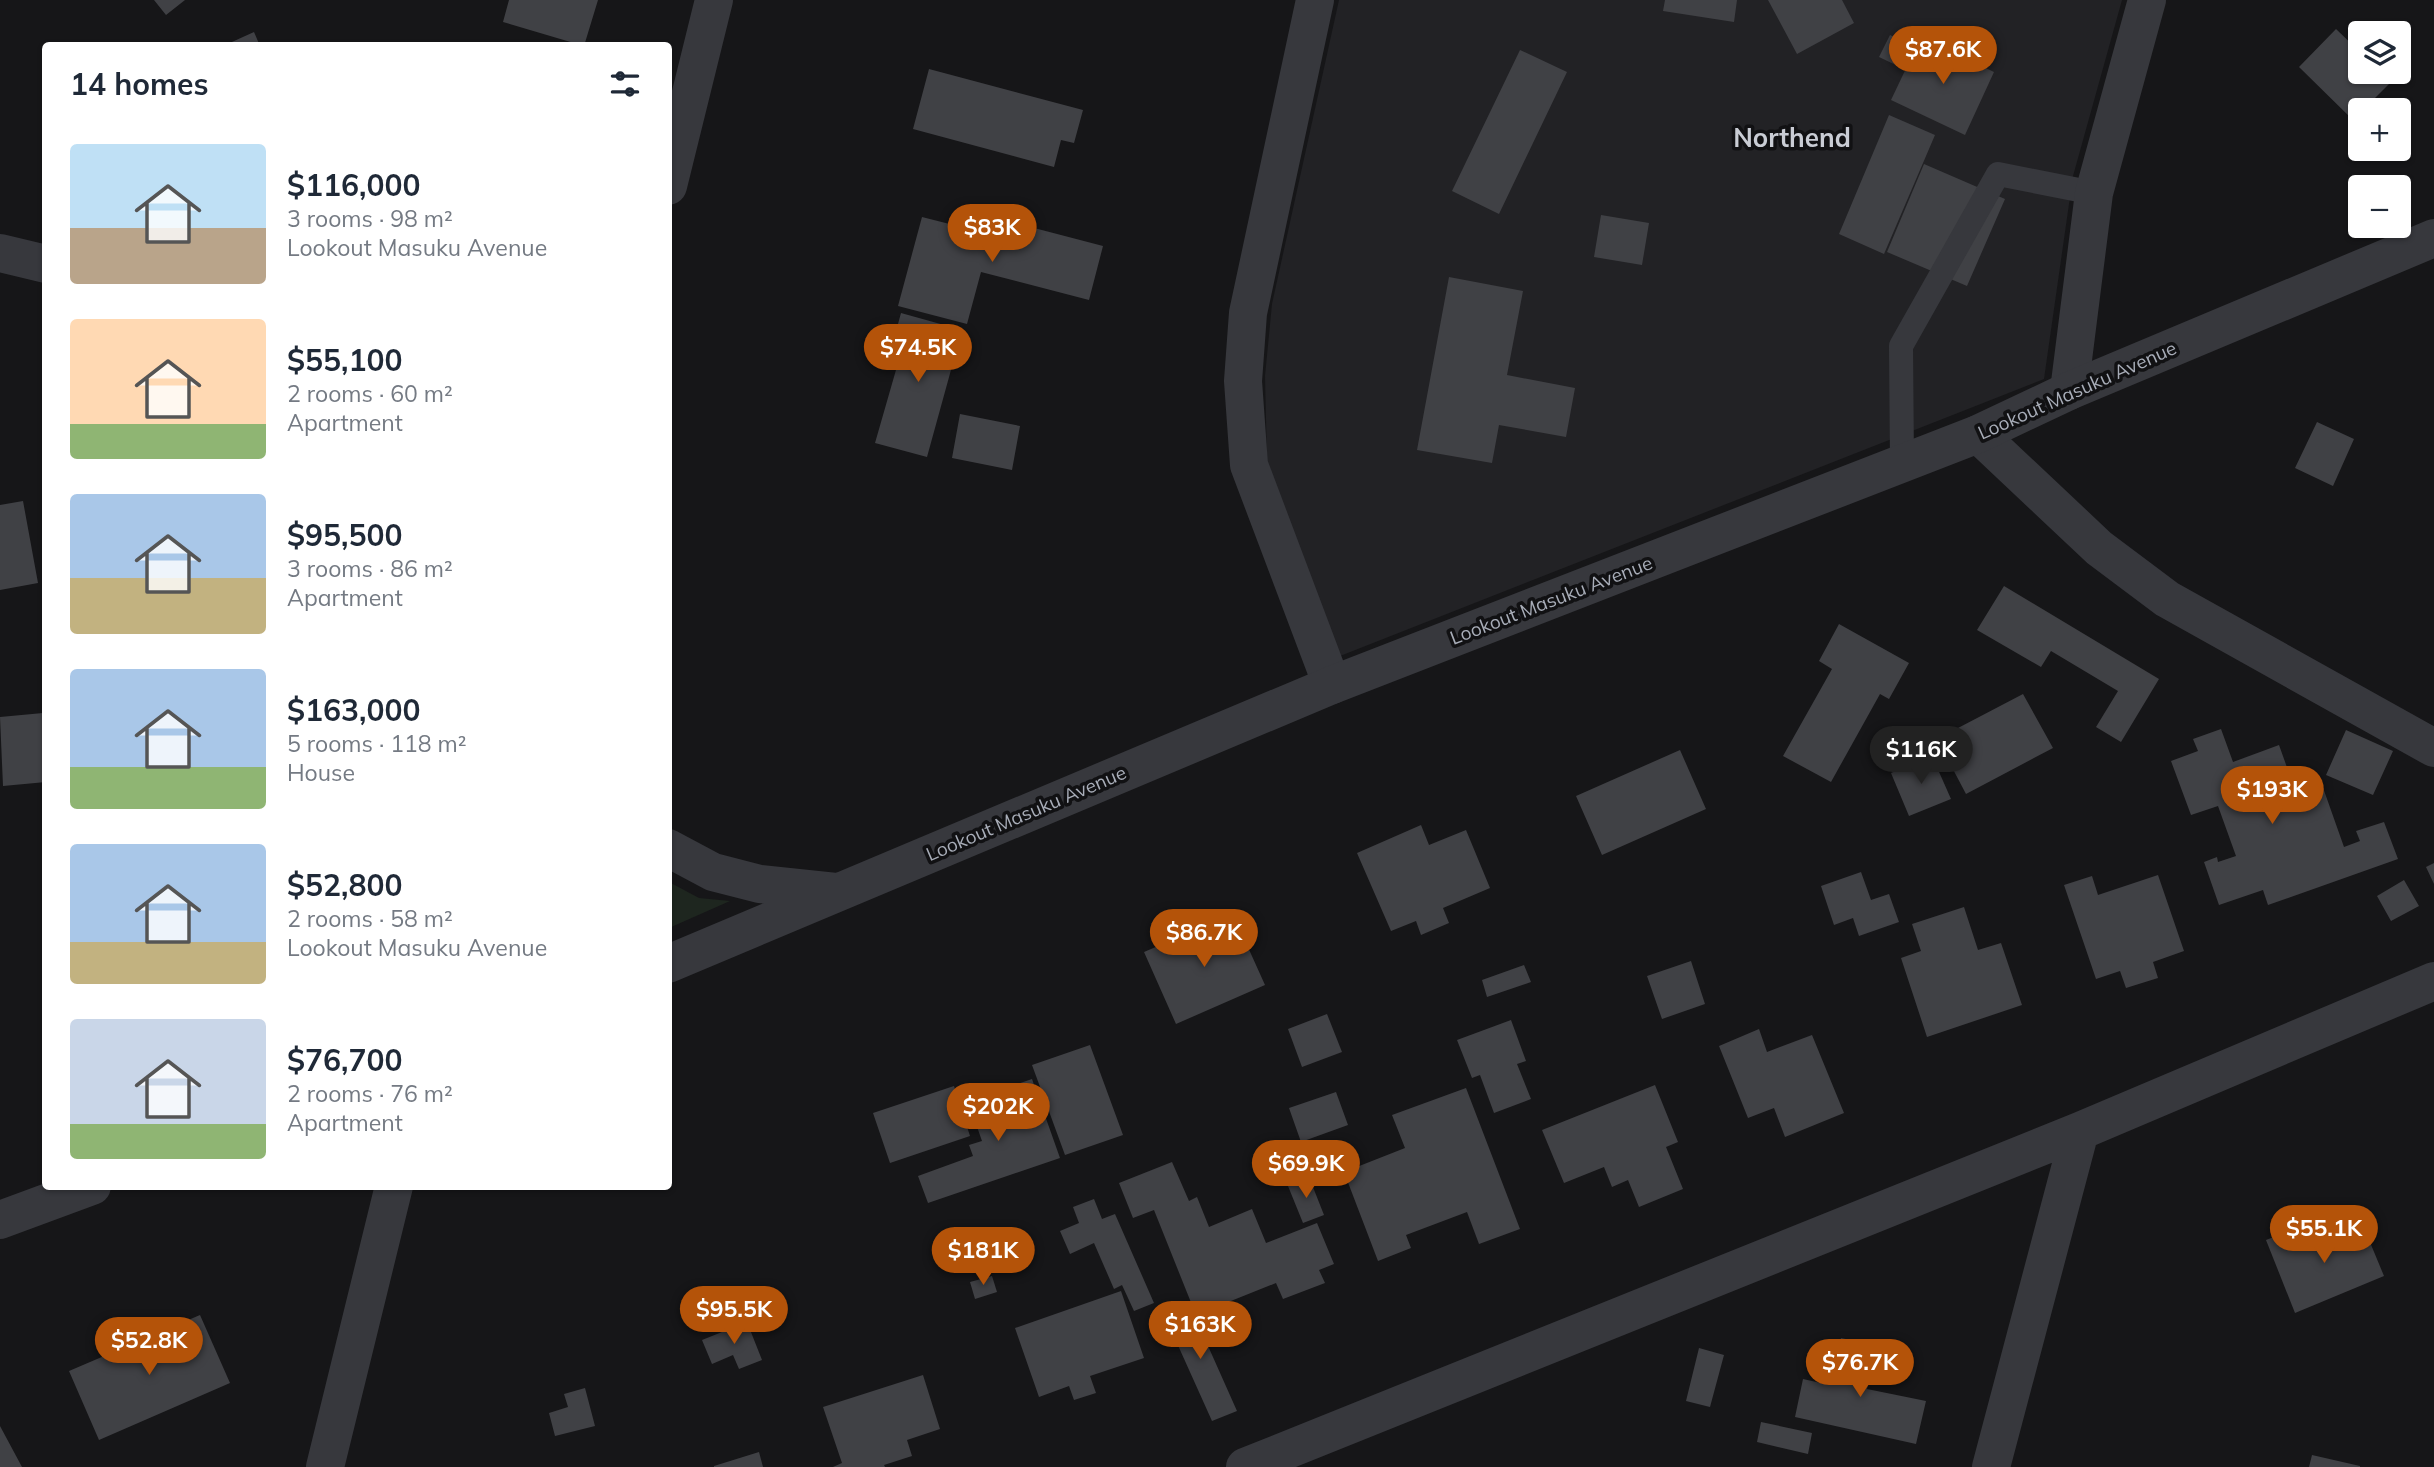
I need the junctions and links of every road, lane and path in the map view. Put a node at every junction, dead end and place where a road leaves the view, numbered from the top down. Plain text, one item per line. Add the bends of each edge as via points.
1 (714, 0) edge
2 (1315, 0) edge
3 (2147, 0) edge
4 (672, 170) edge
5 (2094, 193) junction
6 (2434, 238) edge
7 (0, 253) edge
8 (42, 263) edge
9 (2069, 391) junction
10 (1978, 434) junction
11 (1902, 463) junction
12 (1332, 684) junction
13 (2434, 748) edge
14 (672, 850) edge
15 (838, 892) junction
16 (672, 962) edge
17 (2434, 981) edge
18 (2080, 1130) junction
19 (81, 1190) edge
20 (393, 1190) edge
21 (0, 1220) edge
22 (325, 1467) edge
23 (1245, 1467) edge
24 (1991, 1467) edge

1 - 4 street
2 - 12 street via 1248,313 1243,381 1249,465
3 - 5 street
5 - 9 street
5 - 11 lane via 1998,174 1901,346
6 - 9 street, Lookout Masuku Avenue
7 - 8 street
9 - 10 street, Lookout Masuku Avenue
10 - 11 street, Lookout Masuku Avenue
10 - 13 street via 2099,548 2167,599
11 - 12 street, Lookout Masuku Avenue
12 - 15 street, Lookout Masuku Avenue
14 - 15 street via 713,873 760,884
15 - 16 street, Lookout Masuku Avenue
17 - 18 street
18 - 23 street
18 - 24 street
19 - 21 street
20 - 22 street

